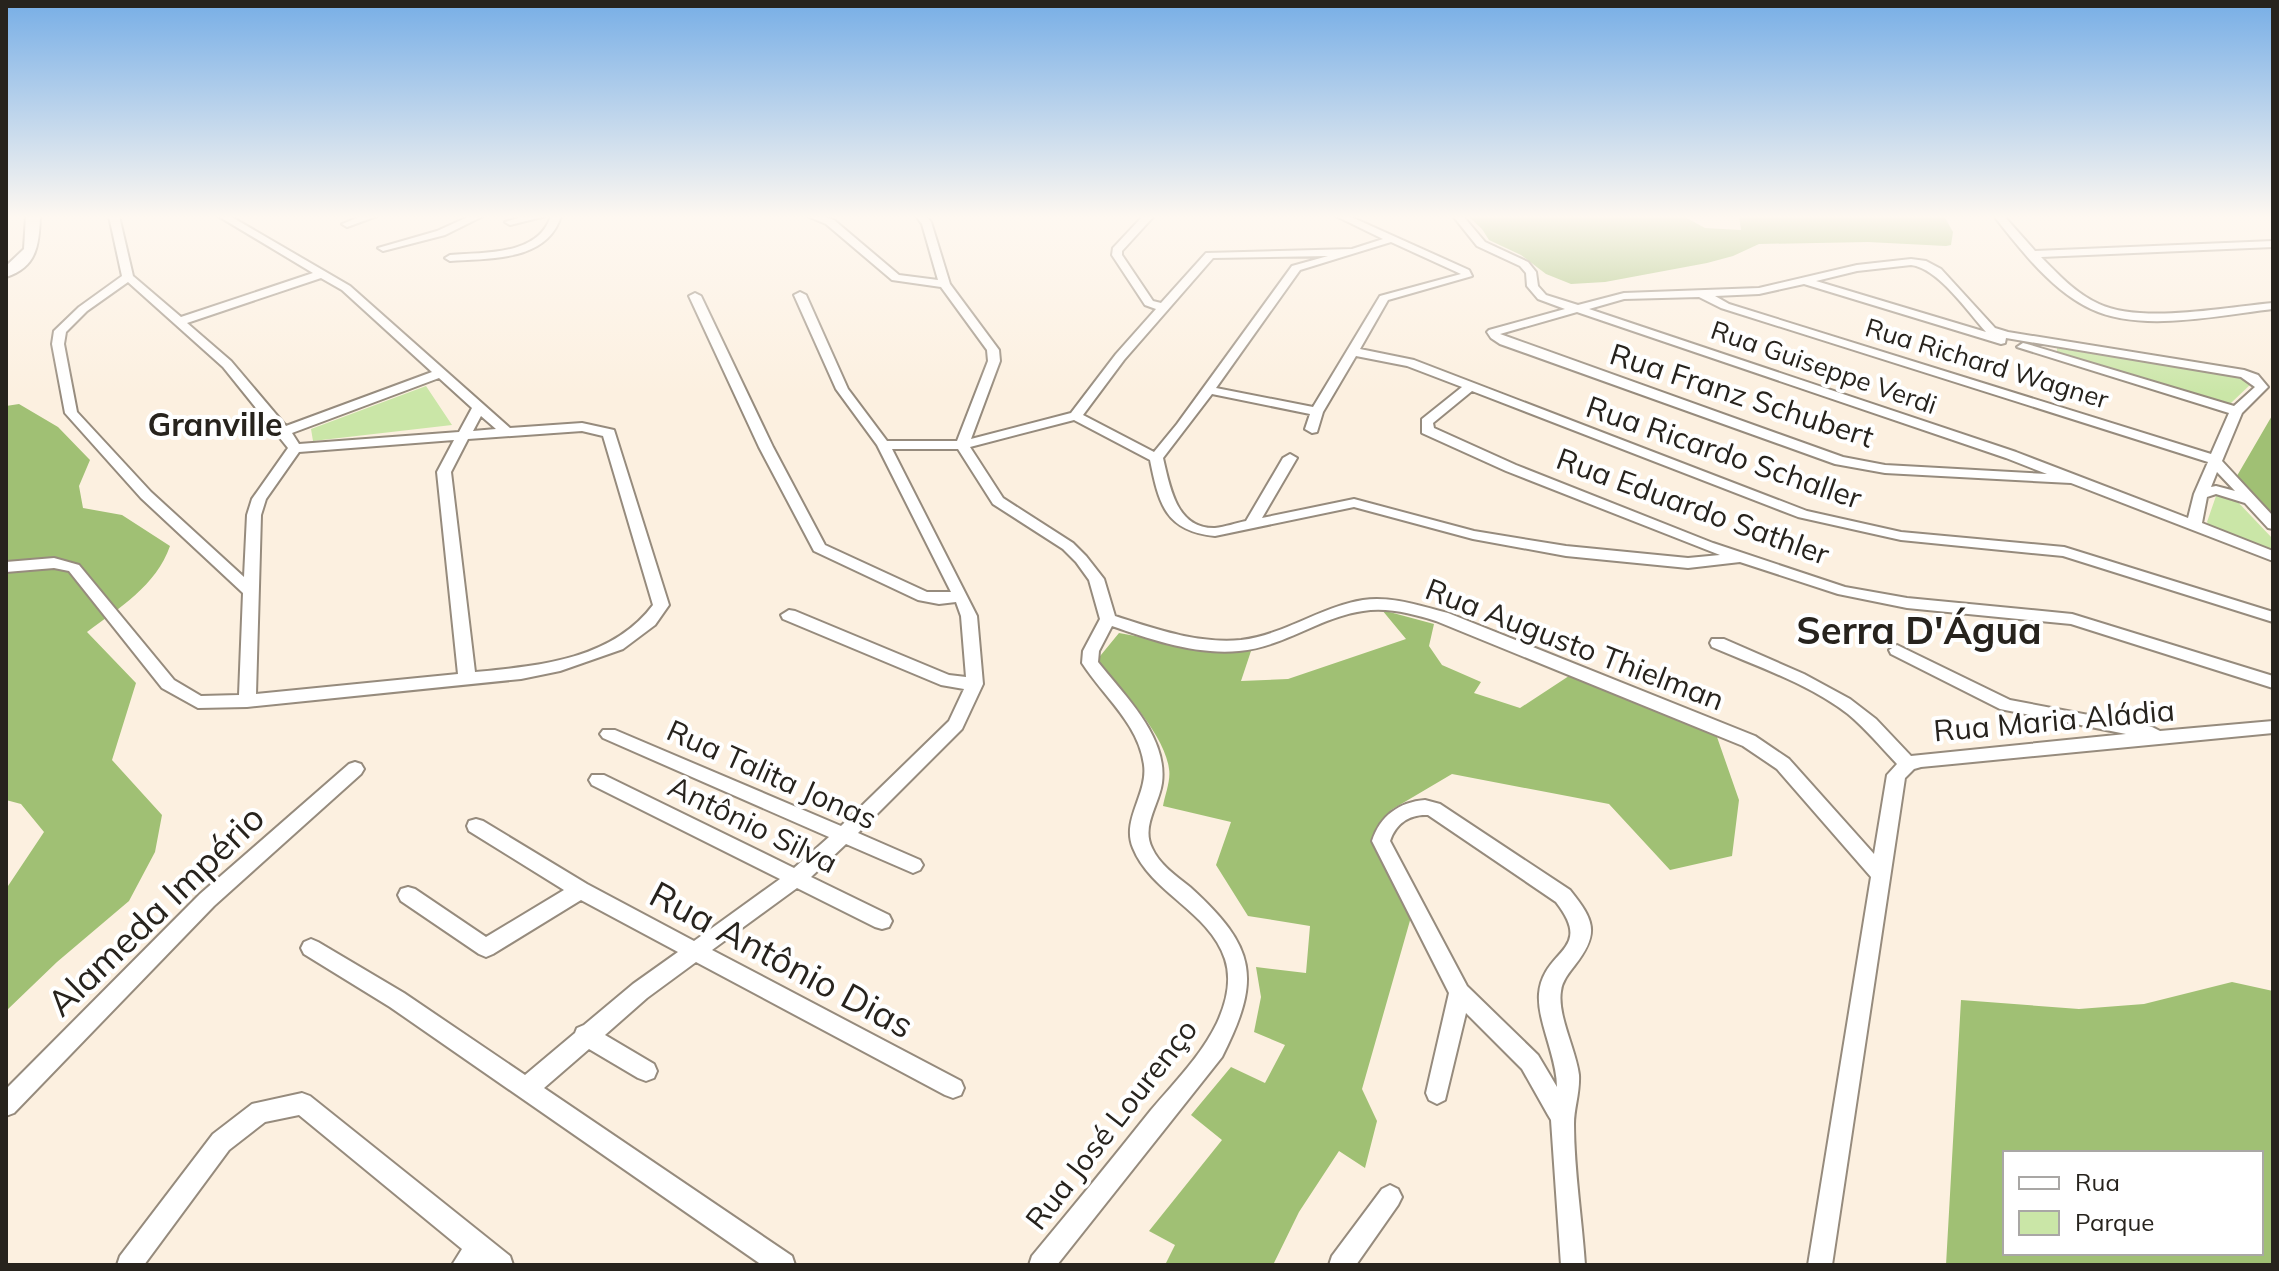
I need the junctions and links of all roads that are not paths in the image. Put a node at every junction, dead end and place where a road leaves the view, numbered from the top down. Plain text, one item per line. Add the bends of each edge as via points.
1 (130, 275) edge
2 (317, 275) edge
3 (327, 275) edge
4 (893, 275) edge
5 (942, 275) edge
6 (1131, 275) edge
7 (1191, 275) edge
8 (1291, 275) edge
9 (1467, 275) edge
10 (1531, 275) edge
11 (1831, 275) edge
12 (1941, 275) edge
13 (2057, 275) edge
14 (132, 282) junction
15 (1808, 282) junction
16 (945, 284) junction
17 (1701, 292) junction
18 (800, 295) dead end
19 (695, 296) dead end
20 (2273, 306) edge
21 (1161, 307) junction
22 (1575, 308) junction
23 (181, 321) junction
24 (1987, 332) junction
25 (2048, 349) junction
26 (1351, 351) junction
27 (442, 373) junction
28 (1470, 387) junction
29 (1208, 390) junction
30 (479, 407) junction
31 (2236, 411) junction
32 (1317, 412) junction
33 (1076, 416) junction
34 (1312, 429) dead end
35 (284, 431) junction
36 (505, 431) junction
37 (463, 436) junction
38 (883, 445) junction
39 (962, 445) junction
40 (295, 448) junction
41 (1156, 458) junction
42 (1290, 458) dead end
43 (2216, 461) junction
44 (2070, 479) junction
45 (2201, 494) junction
46 (2250, 501) junction
47 (1251, 525) junction
48 (2194, 525) junction
49 (2273, 525) edge
50 (2273, 556) edge
51 (1738, 558) junction
52 (6, 567) edge
53 (251, 592) junction
54 (961, 596) junction
55 (789, 615) dead end
56 (2273, 617) edge
57 (1108, 619) junction
58 (1718, 643) dead end
59 (1897, 650) dead end
60 (467, 678) junction
61 (2273, 682) edge
62 (975, 684) junction
63 (247, 701) junction
64 (2273, 727) edge
65 (609, 734) dead end
66 (2169, 737) junction
67 (1908, 764) junction
68 (355, 769) dead end
69 (598, 780) dead end
70 (476, 826) dead end
71 (842, 837) junction
72 (913, 865) dead end
73 (1879, 873) junction
74 (795, 879) junction
75 (580, 890) junction
76 (408, 895) dead end
77 (882, 921) dead end
78 (311, 948) dead end
79 (692, 950) junction
80 (1460, 993) junction
81 (585, 1035) junction
82 (646, 1071) dead end
83 (953, 1088) dead end
84 (525, 1090) junction
85 (1437, 1093) dead end
86 (6, 1105) edge
87 (1562, 1120) junction
88 (1390, 1197) dead end
89 (471, 1257) edge
90 (129, 1265) edge
91 (501, 1265) edge
92 (783, 1265) edge
93 (1041, 1265) edge
94 (1341, 1265) edge
95 (1573, 1265) edge
96 (1820, 1265) edge

1 - 14 street
2 - 23 street
3 - 27 street
4 - 16 street
5 - 16 street
6 - 21 street via 1149,303
7 - 21 street
8 - 29 street
9 - 26 street via 1384,298
10 - 22 street via 1542,297
11 - 15 street, Rua Guiseppe Verdi
12 - 24 street, Rua Guiseppe Verdi
13 - 20 street via 2094,307 2128,317
14 - 23 street
14 - 53 street via 106,292 60,331 71,413 146,495
15 - 17 street, Rua Guiseppe Verdi via 1759,291
15 - 24 street
16 - 39 street via 993,350 994,361
17 - 22 street, Rua Guiseppe Verdi via 1624,296
17 - 43 street, Rua Richard Wagner via 1725,306
18 - 38 street via 842,389
19 - 54 street via 819,548 923,596
21 - 33 street
22 - 44 street, Rua Guiseppe Verdi
22 - 44 street, Rua Franz Schubert via 1493,332 1859,466
23 - 35 street via 227,364
24 - 25 street
25 - 31 street
25 - 31 street via 2244,374 2262,387
26 - 28 street, Rua Ricardo Schaller via 1410,363
26 - 32 street
27 - 30 street
27 - 35 street
28 - 51 street, Rua Eduardo Sathler via 1427,422 1427,430
28 - 56 street, Rua Ricardo Schaller via 1803,514 1901,536 2064,552
29 - 32 street
29 - 41 street
30 - 36 street
30 - 37 street
31 - 43 street
32 - 34 street
33 - 39 street
33 - 41 street
35 - 40 street
36 - 37 street
36 - 60 street via 582,427 609,433 661,605 631,637 590,656 566,665
37 - 40 street
37 - 60 street via 444,472 444,495
38 - 39 street
38 - 54 street
39 - 57 street via 998,501 1081,559 1096,579
40 - 53 street via 259,499 254,515
41 - 47 street via 1171,512 1185,526 1215,532
42 - 47 street
43 - 45 street
43 - 46 street
44 - 48 street, Rua Guiseppe Verdi
45 - 46 street via 2226,491
45 - 48 street
46 - 49 street
47 - 51 street via 1354,503 1473,535 1577,553 1688,563
48 - 50 street, Rua Guiseppe Verdi
51 - 61 street, Rua Eduardo Sathler via 1843,591 1907,603 2072,619
52 - 63 street via 54,563 74,568 168,684 198,702
53 - 63 street
54 - 62 street via 969,616
55 - 62 street via 947,681
57 - 73 street, Rua Augusto Thielman via 1204,644 1258,642 1364,605 1412,608 1442,617 1749,741 1783,764
57 - 93 street, Rua José Lourenço via 1088,656 1090,663 1153,754 1154,780 1140,842 1153,866 1227,937 1237,965 1237,992 1229,1025 1214,1050
58 - 67 street via 1845,704
59 - 66 street via 2006,705
60 - 63 street
62 - 71 street via 956,725
64 - 66 street, Rua Maria Aládia
65 - 71 street, Rua Talita Jonas
66 - 67 street, Rua Maria Aládia
67 - 73 street, Rua Maria Aládia via 1896,775
68 - 86 street, Alameda Império via 207,900
69 - 74 street, Antônio Silva
70 - 75 street, Rua Antônio Dias
71 - 72 street, Rua Talita Jonas
71 - 74 street
73 - 96 street, Rua Maria Aládia
74 - 77 street, Antônio Silva
74 - 79 street
75 - 76 street via 486,948
75 - 79 street, Rua Antônio Dias
78 - 84 street via 397,1000
79 - 81 street
79 - 83 street, Rua Antônio Dias
80 - 85 street
80 - 87 street via 1530,1062
80 - 87 street via 1381,841 1394,820 1417,806 1433,809 1563,896 1578,912 1584,939 1557,976 1550,996 1567,1062 1568,1103
81 - 82 street
81 - 84 street
84 - 92 street
87 - 95 street
88 - 94 street
89 - 90 street via 302,1104 260,1112 221,1142
89 - 91 street

